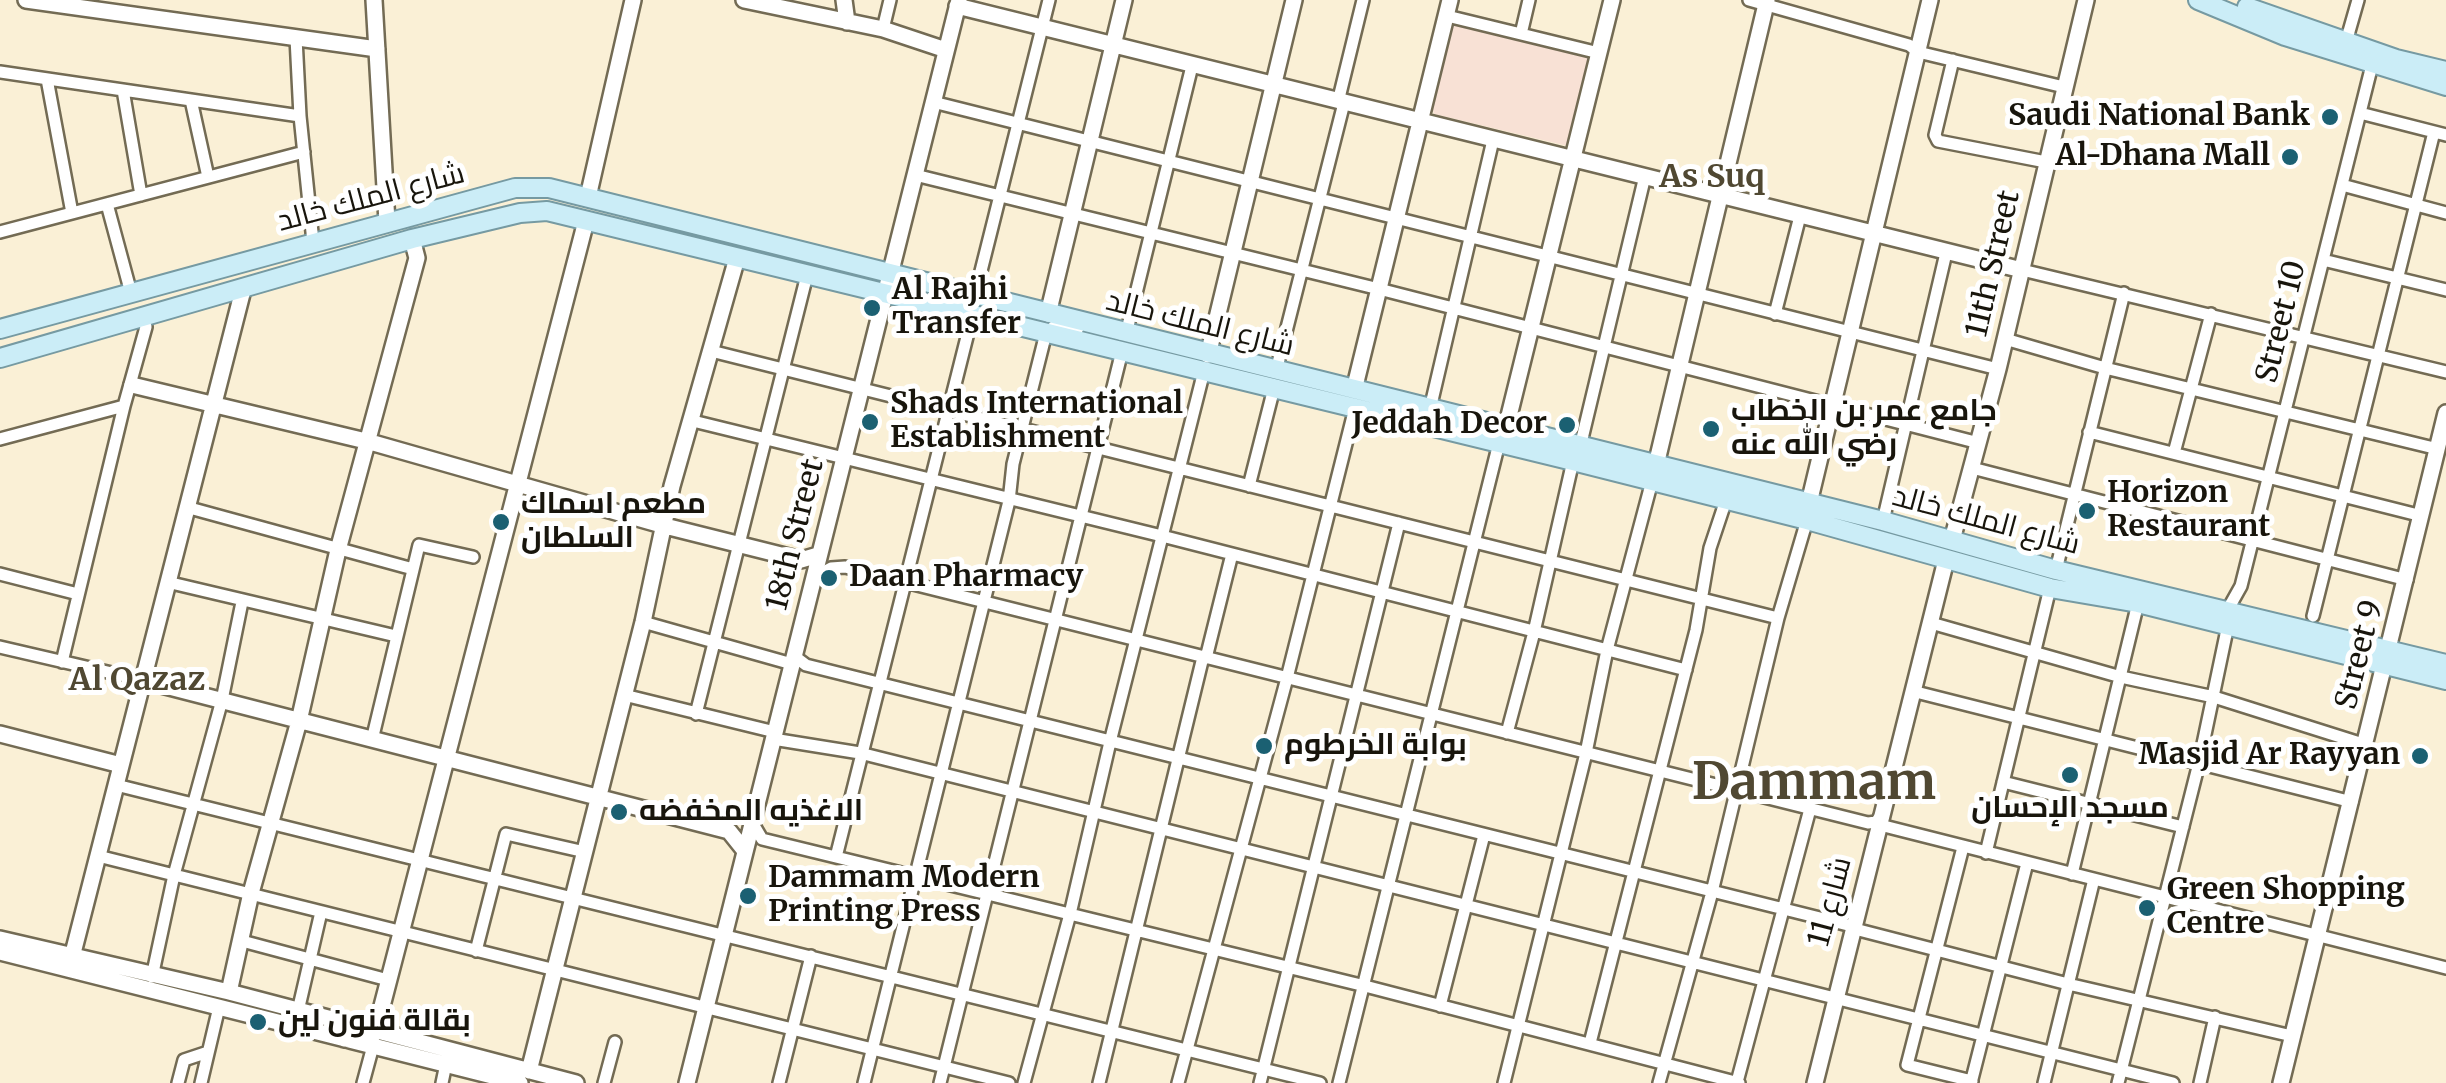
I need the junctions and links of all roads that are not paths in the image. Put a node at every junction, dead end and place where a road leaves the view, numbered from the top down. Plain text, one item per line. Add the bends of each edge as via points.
1 (26, 0) edge
2 (374, 0) edge
3 (633, 0) edge
4 (744, 0) edge
5 (844, 0) edge
6 (890, 0) edge
7 (1049, 0) edge
8 (1124, 0) edge
9 (1294, 0) edge
10 (1363, 0) edge
11 (1530, 0) edge
12 (1612, 0) edge
13 (1930, 0) edge
14 (2086, 0) edge
15 (2198, 0) edge
16 (2230, 0) edge
17 (2358, 0) edge
18 (1761, 1) edge
19 (49, 2) edge
20 (769, 3) edge
21 (958, 3) edge
22 (1449, 8) edge
23 (2272, 8) edge
24 (846, 22) junction
25 (1043, 27) junction
26 (883, 30) junction
27 (1521, 34) junction
28 (296, 38) junction
29 (2346, 42) junction
30 (1113, 46) junction
31 (377, 49) junction
32 (946, 50) junction
33 (1599, 52) junction
34 (1918, 52) junction
35 (2396, 59) junction
36 (1953, 60) junction
37 (1192, 66) junction
38 (2372, 66) junction
39 (2446, 71) edge
40 (0, 72) edge
41 (47, 79) junction
42 (1274, 86) junction
43 (2446, 86) edge
44 (2064, 87) junction
45 (123, 90) junction
46 (190, 100) junction
47 (933, 102) junction
48 (1341, 103) junction
49 (2360, 113) junction
50 (300, 116) junction
51 (1420, 122) junction
52 (1019, 125) junction
53 (2440, 134) edge
54 (1493, 140) junction
55 (1090, 143) junction
56 (304, 152) junction
57 (1573, 159) junction
58 (2046, 162) junction
59 (1168, 163) junction
60 (915, 175) junction
61 (1645, 176) junction
62 (208, 177) junction
63 (1250, 184) junction
64 (2342, 185) junction
65 (141, 195) junction
66 (1002, 196) junction
67 (1721, 196) junction
68 (588, 197) junction
69 (1320, 201) junction
70 (107, 204) junction
71 (2416, 205) junction
72 (72, 213) junction
73 (1072, 213) junction
74 (2446, 213) edge
75 (1800, 216) junction
76 (1396, 220) junction
77 (586, 221) junction
78 (387, 222) junction
79 (0, 231) edge
80 (1149, 233) junction
81 (1875, 235) junction
82 (1471, 238) junction
83 (412, 239) junction
84 (313, 242) junction
85 (1946, 253) junction
86 (1233, 254) junction
87 (1548, 256) junction
88 (737, 258) junction
89 (2323, 260) junction
90 (1301, 270) junction
91 (2022, 270) junction
92 (890, 272) junction
93 (808, 275) junction
94 (1623, 275) junction
95 (2398, 278) junction
96 (1379, 289) junction
97 (243, 290) junction
98 (2446, 290) edge
99 (132, 293) junction
100 (1697, 293) junction
101 (2124, 293) junction
102 (885, 294) junction
103 (974, 304) junction
104 (1454, 308) junction
105 (1774, 314) junction
106 (2211, 314) junction
107 (142, 318) junction
108 (1047, 323) junction
109 (1530, 328) junction
110 (0, 329) edge
111 (1851, 333) junction
112 (2304, 337) junction
113 (2005, 339) junction
114 (1124, 343) junction
115 (1604, 346) junction
116 (1922, 350) junction
117 (711, 351) junction
118 (2379, 356) junction
119 (0, 358) edge
120 (1206, 363) junction
121 (1679, 367) junction
122 (2104, 368) junction
123 (1998, 369) junction
124 (785, 370) junction
125 (2446, 372) edge
126 (1275, 380) junction
127 (132, 385) junction
128 (862, 387) junction
129 (2192, 388) junction
130 (1354, 399) junction
131 (212, 404) junction
132 (124, 406) junction
133 (1833, 407) junction
134 (1430, 409) junction
135 (946, 410) junction
136 (2285, 412) junction
137 (2446, 414) edge
138 (693, 421) junction
139 (1905, 425) junction
140 (1021, 430) junction
141 (2360, 430) junction
142 (2089, 432) junction
143 (1502, 435) junction
144 (0, 440) edge
145 (765, 440) junction
146 (370, 442) junction
147 (1979, 443) junction
148 (1098, 448) junction
149 (2438, 449) junction
150 (2174, 453) junction
151 (1576, 454) junction
152 (844, 459) junction
153 (1179, 468) junction
154 (1972, 468) junction
155 (1654, 473) junction
156 (2268, 476) junction
157 (930, 481) junction
158 (516, 482) junction
159 (1249, 486) junction
160 (2074, 494) junction
161 (2344, 494) junction
162 (1726, 500) junction
163 (1009, 501) junction
164 (186, 506) junction
165 (1330, 506) junction
166 (1808, 512) junction
167 (1079, 515) junction
168 (2422, 516) junction
169 (1882, 521) junction
170 (1399, 524) junction
171 (664, 526) junction
172 (1162, 536) junction
173 (2253, 539) junction
174 (1952, 540) junction
175 (1476, 542) junction
176 (738, 544) junction
177 (338, 550) junction
178 (1232, 554) junction
179 (818, 555) junction
180 (473, 557) dead end
181 (1946, 560) junction
182 (2328, 560) junction
183 (1549, 562) junction
184 (413, 569) junction
185 (0, 574) edge
186 (1312, 576) junction
187 (814, 577) junction
188 (1626, 579) junction
189 (2053, 579) junction
190 (2407, 580) junction
191 (167, 582) junction
192 (904, 582) junction
193 (78, 594) junction
194 (1381, 594) junction
195 (1700, 598) junction
196 (242, 602) junction
197 (984, 602) junction
198 (2138, 603) junction
199 (1458, 614) junction
200 (2313, 616) dead end
201 (1778, 618) junction
202 (2228, 618) junction
203 (320, 620) junction
204 (1053, 620) junction
205 (643, 622) junction
206 (1930, 622) junction
207 (1534, 632) junction
208 (396, 636) junction
209 (1136, 640) junction
210 (715, 642) junction
211 (0, 646) edge
212 (1607, 650) junction
213 (2036, 653) junction
214 (1205, 658) junction
215 (2387, 658) junction
216 (793, 660) junction
217 (62, 662) junction
218 (2446, 664) edge
219 (1686, 670) junction
220 (2122, 677) junction
221 (1287, 678) junction
222 (142, 680) junction
223 (2446, 680) edge
224 (879, 683) junction
225 (1912, 691) junction
226 (624, 695) junction
227 (1356, 696) junction
228 (2214, 697) junction
229 (222, 700) junction
230 (958, 702) junction
231 (696, 714) junction
232 (1431, 714) junction
233 (2019, 718) junction
234 (299, 721) junction
235 (1028, 721) junction
236 (1506, 733) junction
237 (0, 734) edge
238 (774, 735) junction
239 (372, 740) junction
240 (2107, 740) junction
241 (1110, 742) junction
242 (2366, 745) junction
243 (1586, 753) junction
244 (860, 754) junction
245 (445, 758) junction
246 (1180, 760) junction
247 (2199, 762) junction
248 (120, 765) junction
249 (1658, 772) junction
250 (940, 775) junction
251 (1260, 779) junction
252 (2003, 782) junction
253 (116, 785) junction
254 (1736, 791) junction
255 (1010, 793) junction
256 (598, 798) junction
257 (1331, 798) junction
258 (2090, 801) junction
259 (2352, 802) junction
260 (193, 804) junction
261 (1810, 809) junction
262 (1093, 812) junction
263 (1406, 817) junction
264 (1882, 819) junction
265 (752, 822) junction
266 (270, 823) junction
267 (2183, 827) junction
268 (1162, 830) junction
269 (1484, 835) junction
270 (1962, 847) junction
271 (1241, 850) junction
272 (745, 851) junction
273 (584, 852) junction
274 (1986, 853) junction
275 (1560, 854) junction
276 (98, 856) junction
277 (836, 857) junction
278 (420, 860) junction
279 (2028, 863) junction
280 (1313, 867) junction
281 (1633, 872) junction
282 (2072, 874) junction
283 (174, 875) junction
284 (914, 875) junction
285 (494, 879) junction
286 (2094, 879) junction
287 (1388, 884) junction
288 (985, 892) junction
289 (1712, 892) junction
290 (251, 893) junction
291 (2165, 896) junction
292 (573, 898) junction
293 (1466, 904) junction
294 (1784, 908) junction
295 (321, 912) junction
296 (1070, 914) junction
297 (1541, 924) junction
298 (1852, 927) junction
299 (1137, 930) junction
300 (400, 932) junction
301 (2318, 935) junction
302 (724, 936) junction
303 (0, 939) edge
304 (242, 941) junction
305 (1616, 942) junction
306 (1215, 950) junction
307 (1936, 950) junction
308 (476, 951) junction
309 (0, 952) edge
310 (811, 956) junction
311 (72, 957) junction
312 (311, 960) junction
313 (1693, 962) junction
314 (2001, 967) junction
315 (1287, 968) junction
316 (2446, 968) edge
317 (554, 971) junction
318 (152, 977) junction
319 (889, 978) junction
320 (1764, 979) junction
321 (388, 980) junction
322 (2068, 984) junction
323 (1365, 986) junction
324 (228, 992) junction
325 (962, 996) junction
326 (1834, 998) junction
327 (2139, 999) junction
328 (1440, 1006) junction
329 (219, 1007) junction
330 (706, 1007) junction
331 (298, 1012) junction
332 (1043, 1016) junction
333 (2215, 1017) junction
334 (1920, 1020) junction
335 (1520, 1025) junction
336 (794, 1028) junction
337 (1110, 1034) junction
338 (2292, 1036) junction
339 (1983, 1037) junction
340 (374, 1039) junction
341 (616, 1042) dead end
342 (1590, 1044) junction
343 (872, 1049) junction
344 (1187, 1051) junction
345 (208, 1052) junction
346 (2051, 1054) junction
347 (1664, 1062) junction
348 (446, 1064) junction
349 (944, 1067) junction
350 (524, 1077) edge
351 (1262, 1077) edge
352 (2119, 1077) edge
353 (1738, 1082) edge
354 (1972, 1082) edge
355 (178, 1083) edge
356 (201, 1083) edge
357 (363, 1083) edge
358 (442, 1083) edge
359 (576, 1083) edge
360 (604, 1083) edge
361 (687, 1083) edge
362 (778, 1083) edge
363 (864, 1083) edge
364 (940, 1083) edge
365 (1009, 1083) edge
366 (1024, 1083) edge
367 (1100, 1083) edge
368 (1178, 1083) edge
369 (1320, 1083) edge
370 (1339, 1083) edge
371 (1504, 1083) edge
372 (1659, 1083) edge
373 (1815, 1083) edge
374 (2044, 1083) edge
375 (2173, 1083) edge
376 (2200, 1083) edge
377 (2281, 1083) edge

1 - 19 street
2 - 31 street
3 - 68 street
4 - 20 street
5 - 24 street
6 - 26 street
7 - 25 street
8 - 30 street
9 - 42 street
10 - 48 street
11 - 27 street
12 - 33 street
13 - 34 street
14 - 44 street, 11th Street
15 - 38 main road
16 - 23 main road
17 - 29 street
18 - 34 street
18 - 67 street
19 - 28 street
20 - 24 street
21 - 25 street
21 - 32 street, 18th Street
22 - 27 street
22 - 51 street
23 - 29 main road
24 - 26 street
25 - 30 street
25 - 52 street
26 - 32 street
27 - 33 street
28 - 31 street
28 - 50 street
29 - 35 main road
30 - 37 street
30 - 55 street
31 - 78 street
32 - 47 street, 18th Street
33 - 57 street
34 - 36 street
34 - 81 street
35 - 38 street
35 - 39 main road
36 - 44 street
36 - 58 street via 1938,141
37 - 42 street
37 - 59 street
38 - 43 main road
38 - 49 street, Street 10
40 - 41 street
41 - 45 street
41 - 72 street
42 - 48 street
42 - 63 street
44 - 58 street, 11th Street
45 - 46 street
45 - 65 street
46 - 50 street
46 - 62 street
47 - 52 street
47 - 60 street, 18th Street
48 - 51 street
48 - 69 street
49 - 53 street
49 - 64 street, Street 10
50 - 56 street
51 - 54 street
51 - 76 street
52 - 55 street
52 - 66 street
53 - 71 street
54 - 57 street
54 - 82 street
55 - 59 street
55 - 73 street
56 - 62 street
56 - 84 street
57 - 61 street
57 - 87 street
58 - 91 street, 11th Street
59 - 63 street
59 - 80 street
60 - 66 street
60 - 92 street, 18th Street
61 - 67 street
61 - 94 street
62 - 65 street
63 - 69 street
63 - 86 street
64 - 71 street
64 - 89 street, Street 10
65 - 70 street
66 - 73 street
66 - 103 street
67 - 75 street
67 - 100 street
68 - 78 main road, شارع الملك خالد via 515,188
68 - 92 main road, شارع الملك خالد
69 - 76 street
69 - 90 street
70 - 72 street
70 - 99 street
71 - 74 street
71 - 95 street
72 - 79 street
73 - 80 street
73 - 108 street
75 - 81 street
75 - 105 street
76 - 82 street
76 - 96 street
77 - 83 main road, شارع الملك خالد via 546,211 520,213
77 - 88 main road, شارع الملك خالد
77 - 158 street
78 - 84 main road, شارع الملك خالد
80 - 86 street
80 - 114 street
81 - 85 street
81 - 111 street
82 - 87 street
82 - 104 street
83 - 97 main road, شارع الملك خالد
83 - 146 street via 417,258
84 - 99 main road, شارع الملك خالد
85 - 91 street
85 - 116 street
86 - 90 street
86 - 120 street
87 - 94 street
87 - 109 street
88 - 93 main road, شارع الملك خالد
88 - 117 street
89 - 95 street
89 - 112 street, Street 10
90 - 96 street
90 - 126 street
91 - 101 street
91 - 113 street, 11th Street
92 - 102 street, 18th Street
92 - 103 main road, شارع الملك خالد
93 - 102 main road, شارع الملك خالد
93 - 124 street
94 - 100 street
94 - 115 street
95 - 98 street
95 - 118 street
96 - 104 street
96 - 130 street
97 - 107 main road, شارع الملك خالد
97 - 131 street
99 - 110 main road, شارع الملك خالد
100 - 105 street
100 - 121 street
101 - 106 street
101 - 122 street
102 - 103 main road, شارع الملك خالد
102 - 128 street, 18th Street
103 - 108 main road, شارع الملك خالد
103 - 135 street
104 - 109 street
104 - 134 street
105 - 111 street
106 - 112 street
106 - 129 street
107 - 119 main road, شارع الملك خالد
107 - 127 street via 146,327
108 - 114 main road, شارع الملك خالد
108 - 140 street
109 - 115 street
109 - 143 street
111 - 116 street
111 - 133 street
112 - 118 street
112 - 136 street, Street 10
113 - 122 street
113 - 123 street, 11th Street
114 - 120 main road, شارع الملك خالد
114 - 148 street
115 - 121 street
115 - 151 street
116 - 123 street
116 - 139 street
117 - 124 street
117 - 138 street
118 - 125 street
118 - 141 street
120 - 126 main road, شارع الملك خالد
120 - 153 street
121 - 133 street
121 - 155 street
122 - 129 street
122 - 142 street
123 - 147 street, 11th Street
124 - 128 street
124 - 145 street
126 - 130 main road, شارع الملك خالد
126 - 159 street
127 - 131 street
127 - 132 street
128 - 135 street
128 - 152 street, 18th Street
129 - 136 street
129 - 150 street
130 - 134 main road, شارع الملك خالد
130 - 143 main road, شارع الملك خالد
130 - 165 street
131 - 146 street
131 - 164 street
132 - 144 street
132 - 193 street
133 - 139 street
133 - 166 street
134 - 143 main road, شارع الملك خالد
135 - 140 street
135 - 157 street
136 - 141 street
136 - 156 street, Street 10
137 - 149 street, Street 9
138 - 145 street
138 - 171 street
139 - 147 street
139 - 169 street
140 - 148 street
140 - 163 street
141 - 149 street
141 - 161 street
142 - 150 street
142 - 160 street
143 - 151 main road, شارع الملك خالد
143 - 175 street
145 - 152 street
145 - 176 street
146 - 158 street
146 - 177 street
147 - 154 street, 11th Street
148 - 153 street
148 - 167 street
149 - 168 street, Street 9
150 - 156 street
151 - 155 main road, شارع الملك خالد
151 - 183 street
152 - 157 street
152 - 179 street, 18th Street
153 - 159 street
153 - 172 street
154 - 160 street
154 - 174 street, 11th Street
155 - 162 main road, شارع الملك خالد
155 - 166 main road, شارع الملك خالد
155 - 188 street
156 - 161 street
156 - 173 street, Street 10
157 - 163 street
157 - 192 street
158 - 171 street
158 - 245 street
159 - 165 street
160 - 173 street
160 - 189 street
161 - 168 street
161 - 182 street
162 - 166 main road, شارع الملك خالد
162 - 195 street
163 - 167 street
163 - 197 street
164 - 177 street
164 - 191 street
165 - 170 street
165 - 186 street
166 - 169 main road, شارع الملك خالد
166 - 181 main road, شارع الملك خالد
166 - 201 street
167 - 172 street
167 - 204 street
168 - 190 street, Street 9
169 - 174 main road, شارع الملك خالد
170 - 175 street
170 - 194 street
171 - 176 street
171 - 205 street
172 - 178 street
172 - 209 street
173 - 182 street
173 - 202 street, Street 10
174 - 181 main road
174 - 189 main road, شارع الملك خالد
175 - 183 street
175 - 199 street
176 - 179 street via 801,560
176 - 210 street
177 - 184 street
177 - 203 street
178 - 186 street
178 - 214 street
179 - 187 street, 18th Street
180 - 184 street via 419,545
181 - 189 main road, شارع الملك خالد
181 - 206 street, شارع 11
182 - 190 street
182 - 200 street
183 - 188 street
183 - 207 street
184 - 208 street
185 - 193 street
186 - 194 street
186 - 221 street
187 - 192 street via 845,568
187 - 216 street, 18th Street
188 - 195 street
188 - 212 street
189 - 198 main road, شارع الملك خالد
189 - 202 main road, شارع الملك خالد
189 - 213 street
190 - 215 street, Street 9
191 - 196 street
191 - 222 street
192 - 197 street
192 - 224 street
193 - 217 street
194 - 199 street
194 - 227 street
195 - 201 street
195 - 219 street
196 - 203 street
196 - 229 street
197 - 204 street
197 - 230 street
198 - 202 main road, شارع الملك خالد
198 - 220 street
199 - 207 street
199 - 232 street
201 - 254 street
202 - 215 main road, شارع الملك خالد
202 - 228 street, Street 10
203 - 208 street
203 - 234 street
204 - 209 street
204 - 235 street
205 - 210 street
205 - 226 street
206 - 213 street
206 - 225 street, شارع 11
207 - 212 street
207 - 236 street
208 - 239 street
209 - 214 street
209 - 241 street
210 - 216 street
210 - 231 street
211 - 217 street
212 - 219 street
212 - 243 street
213 - 220 street
213 - 233 street
214 - 221 street
214 - 246 street
215 - 218 main road
215 - 223 main road
215 - 242 street, Street 9
216 - 224 street
216 - 238 street, 18th Street
217 - 222 street
219 - 249 street
220 - 228 street
220 - 240 street
221 - 227 street
221 - 251 street
222 - 229 street
222 - 248 street
224 - 230 street
224 - 244 street
225 - 233 street
225 - 264 street, شارع 11
226 - 231 street
226 - 256 street
227 - 232 street
227 - 257 street
228 - 242 street
228 - 247 street, Street 10
229 - 234 street
229 - 260 street
230 - 235 street
230 - 250 street
231 - 238 street
232 - 236 street
232 - 263 street
233 - 240 street
233 - 252 street
234 - 239 street
234 - 266 street
235 - 241 street
235 - 255 street
236 - 243 street
237 - 248 street
238 - 244 street
238 - 265 street, 18th Street
239 - 245 street
240 - 247 street
240 - 258 street
241 - 246 street
241 - 262 street
242 - 259 street, Street 9
243 - 249 street
243 - 275 street
244 - 250 street
244 - 277 street
245 - 256 street
245 - 278 street
246 - 251 street
246 - 268 street
247 - 259 street
247 - 267 street, Street 10
248 - 253 street
249 - 254 street
249 - 281 street
250 - 255 street
250 - 284 street
251 - 257 street
251 - 271 street
252 - 258 street
252 - 274 street
253 - 260 street
253 - 276 street
254 - 261 street
254 - 289 street
255 - 262 street
255 - 288 street
256 - 272 street via 730,831
256 - 273 street
257 - 263 street
257 - 280 street
258 - 267 street
258 - 282 street
259 - 301 street, Street 9
260 - 266 street
260 - 283 street
261 - 264 street via 1868,824
261 - 294 street
262 - 268 street
262 - 296 street
263 - 269 street
263 - 287 street
264 - 270 street
264 - 298 street, شارع 11
265 - 272 street, 18th Street
265 - 277 street via 762,839
266 - 278 street
266 - 290 street
267 - 291 street, Street 10
268 - 271 street
268 - 299 street
269 - 275 street
269 - 293 street
270 - 274 street
270 - 307 street
271 - 280 street
271 - 306 street
272 - 302 street, 18th Street
273 - 285 street via 506,834
273 - 292 street
274 - 279 street
275 - 281 street
275 - 297 street
276 - 283 street
276 - 311 street
277 - 284 street
278 - 285 street
278 - 300 street
279 - 282 street
279 - 314 street
280 - 287 street
280 - 315 street
281 - 289 street
281 - 305 street
282 - 286 street
283 - 290 street
283 - 318 street
284 - 288 street
284 - 319 street
285 - 292 street
285 - 308 street
286 - 291 street
286 - 322 street
287 - 293 street
287 - 323 street
288 - 296 street
288 - 325 street
289 - 294 street
289 - 313 street
290 - 295 street
290 - 304 street
291 - 301 street
291 - 327 street, Street 10
292 - 302 street
292 - 317 street
293 - 297 street
293 - 328 street
294 - 298 street
294 - 320 street
295 - 300 street
295 - 312 street
296 - 299 street
296 - 332 street
297 - 305 street
297 - 335 street
298 - 307 street
298 - 326 street, شارع 11
299 - 306 street
299 - 337 street
300 - 308 street
300 - 321 street
301 - 316 street
301 - 338 street, Street 9
302 - 310 street
302 - 330 street, 18th Street
303 - 311 street
304 - 312 street
304 - 324 street
305 - 313 street
305 - 342 street
306 - 315 street
306 - 344 street
307 - 314 street
307 - 334 street
308 - 317 street
309 - 329 street
310 - 319 street
310 - 336 street
311 - 318 street
312 - 321 street
312 - 331 street
313 - 320 street
313 - 347 street
314 - 322 street
314 - 339 street
315 - 323 street
315 - 351 street
317 - 330 street
317 - 350 street
318 - 324 street
319 - 325 street
319 - 343 street
320 - 326 street
320 - 353 street
321 - 340 street
322 - 327 street
322 - 346 street
323 - 328 street
323 - 370 street
324 - 331 street
325 - 332 street
325 - 349 street
326 - 334 street
326 - 373 street, شارع 11
327 - 333 street
327 - 352 street, Street 10
328 - 335 street
329 - 340 street via 344,1039
329 - 345 street
330 - 336 street
330 - 361 street, 18th Street
331 - 340 street
332 - 337 street
332 - 366 street
333 - 338 street
333 - 376 street
334 - 339 street
334 - 354 street via 1907,1065
335 - 342 street
335 - 371 street
336 - 343 street
336 - 362 street
337 - 344 street
337 - 367 street
338 - 377 street, Street 9
339 - 346 street
339 - 354 street
340 - 348 street
340 - 350 street
340 - 357 street
341 - 360 street
342 - 347 street
343 - 349 street
343 - 363 street
344 - 351 street
344 - 368 street
345 - 355 street via 184,1060
345 - 356 street
346 - 352 street
346 - 374 street
347 - 353 street
347 - 372 street
348 - 350 street
348 - 358 street
349 - 364 street
349 - 365 street
350 - 359 street
351 - 369 street
352 - 375 street

